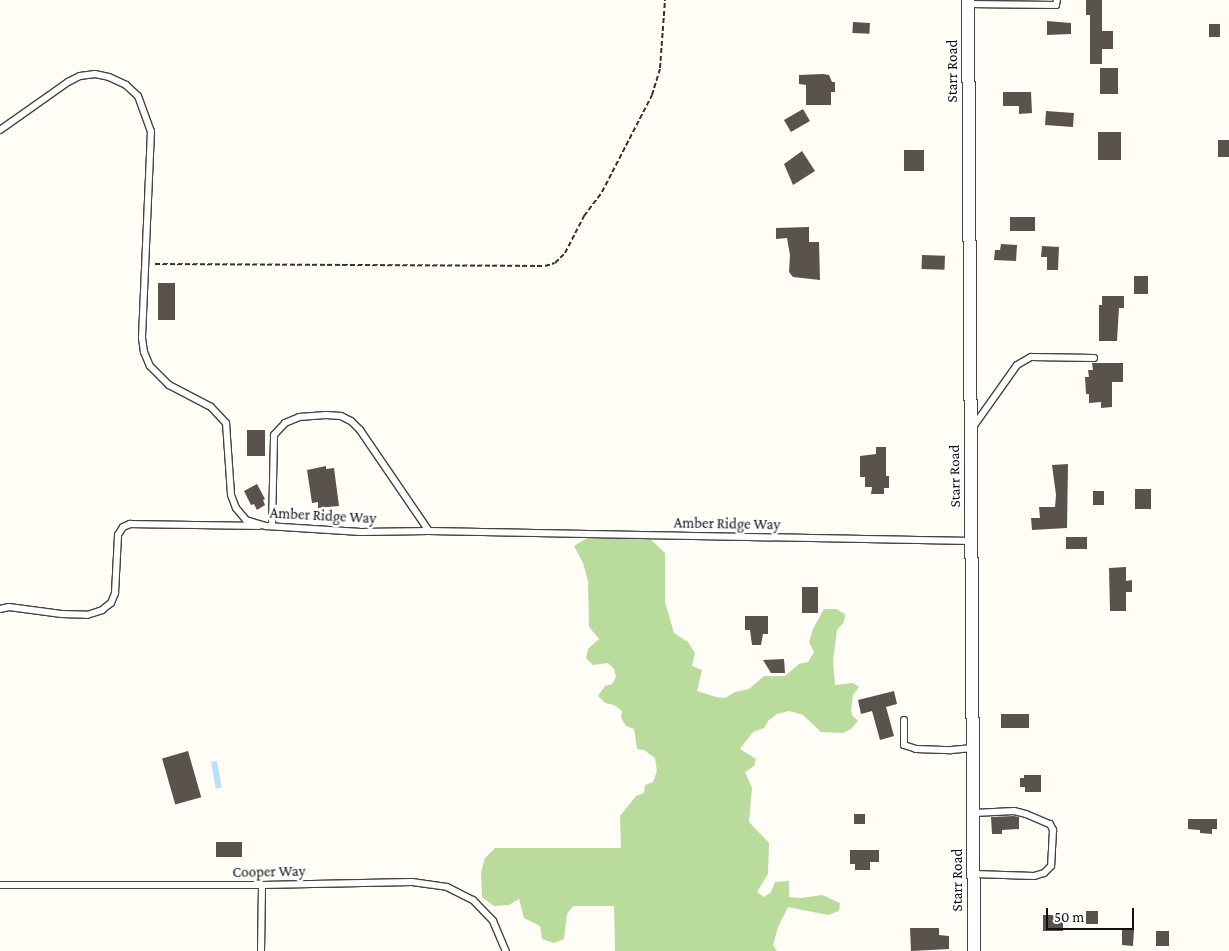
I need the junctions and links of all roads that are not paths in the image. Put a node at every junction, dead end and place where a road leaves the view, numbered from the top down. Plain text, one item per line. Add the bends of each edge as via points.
1 (1057, 0) edge
2 (968, 2) edge
3 (0, 130) edge
4 (1094, 358) dead end
5 (970, 430) junction
6 (269, 526) junction
7 (428, 531) junction
8 (972, 541) junction
9 (0, 609) edge
10 (904, 720) dead end
11 (973, 748) junction
12 (974, 813) junction
13 (974, 874) junction
14 (0, 885) edge
15 (262, 885) junction
16 (261, 951) edge
17 (506, 951) edge
18 (974, 951) edge

1 - 2 lane via 1056,5
2 - 5 street, Starr Road
3 - 6 lane, Amber Ridge Way via 80,76 95,74 109,77 126,85 138,96 151,131 142,338 150,366 169,386 211,407 223,418 231,495 236,508 246,520
4 - 5 lane via 1031,357 1017,365
5 - 8 street, Starr Road
6 - 7 lane, Amber Ridge Way via 361,532
6 - 7 lane via 274,436 285,423 300,417 326,415 341,416 360,430
6 - 9 lane via 130,524 123,527 118,535 115,593 111,603 102,610 87,615 10,607
7 - 8 lane, Amber Ridge Way
8 - 11 street, Starr Road
10 - 11 lane via 904,745 916,749
11 - 12 street, Starr Road
12 - 13 street, Starr Road
12 - 13 lane via 1026,814 1050,824 1053,830 1051,866 1044,873 1034,876
13 - 18 street, Starr Road
14 - 15 lane, Cooper Way
15 - 16 lane
15 - 17 lane, Cooper Way via 412,882 447,887 473,900 493,921

